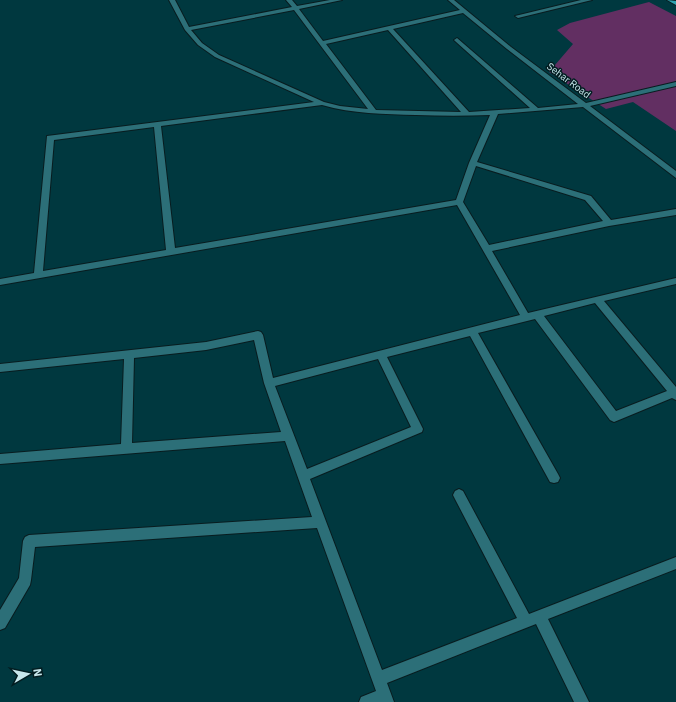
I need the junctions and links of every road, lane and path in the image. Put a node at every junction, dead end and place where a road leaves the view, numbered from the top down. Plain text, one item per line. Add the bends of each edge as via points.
1 (172, 0) edge
2 (289, 0) edge
3 (339, 0) edge
4 (451, 0) edge
5 (589, 0) edge
6 (670, 0) edge
7 (676, 3) edge
8 (296, 9) junction
9 (465, 11) junction
10 (518, 16) dead end
11 (389, 28) junction
12 (187, 29) junction
13 (457, 40) dead end
14 (322, 43) junction
15 (676, 84) edge
16 (322, 103) junction
17 (585, 105) junction
18 (536, 110) junction
19 (374, 112) junction
20 (494, 112) junction
21 (467, 114) junction
22 (157, 124) junction
23 (473, 163) junction
24 (676, 175) edge
25 (459, 202) junction
26 (676, 212) edge
27 (609, 223) junction
28 (487, 248) junction
29 (171, 252) junction
30 (38, 276) junction
31 (676, 281) edge
32 (0, 282) edge
33 (597, 299) junction
34 (537, 314) junction
35 (526, 317) junction
36 (472, 331) junction
37 (380, 354) junction
38 (128, 355) junction
39 (0, 368) edge
40 (269, 383) junction
41 (675, 393) edge
42 (289, 436) junction
43 (126, 449) junction
44 (0, 459) edge
45 (303, 476) junction
46 (554, 478) dead end
47 (459, 496) dead end
48 (320, 522) junction
49 (676, 563) edge
50 (539, 616) junction
51 (526, 621) junction
52 (0, 623) edge
53 (378, 679) junction
54 (385, 698) edge
55 (366, 702) edge
56 (582, 702) edge

1 - 12 street
2 - 8 street
3 - 8 street
4 - 9 street, Sehar Road
5 - 10 street
6 - 7 main road
8 - 12 street
8 - 14 street
9 - 11 street
9 - 17 street, Sehar Road
11 - 14 street
11 - 21 street
12 - 16 street via 200,44 217,56
13 - 18 street
14 - 19 street
15 - 17 street
16 - 19 street
16 - 22 street
17 - 18 street
17 - 24 street, Sehar Road
18 - 20 street
19 - 21 street
20 - 21 street
20 - 23 street
22 - 29 street
22 - 30 street via 50,138
23 - 25 street
23 - 27 street via 588,198
25 - 28 street
25 - 29 street
26 - 27 street
27 - 28 street
28 - 35 street
29 - 30 street
30 - 32 street
31 - 33 street
33 - 34 street
33 - 41 street
34 - 35 street
34 - 41 street via 614,417
35 - 36 street
36 - 37 street
36 - 46 street
37 - 40 street
37 - 45 street via 418,429
38 - 39 street
38 - 40 street via 206,346 258,335
38 - 43 street
40 - 42 street
42 - 43 street
42 - 45 street
43 - 44 street
45 - 48 street
47 - 51 street
48 - 52 street via 29,541 25,580
48 - 53 street
49 - 50 street
50 - 51 street
50 - 56 street
51 - 53 street
53 - 54 street
54 - 55 street

